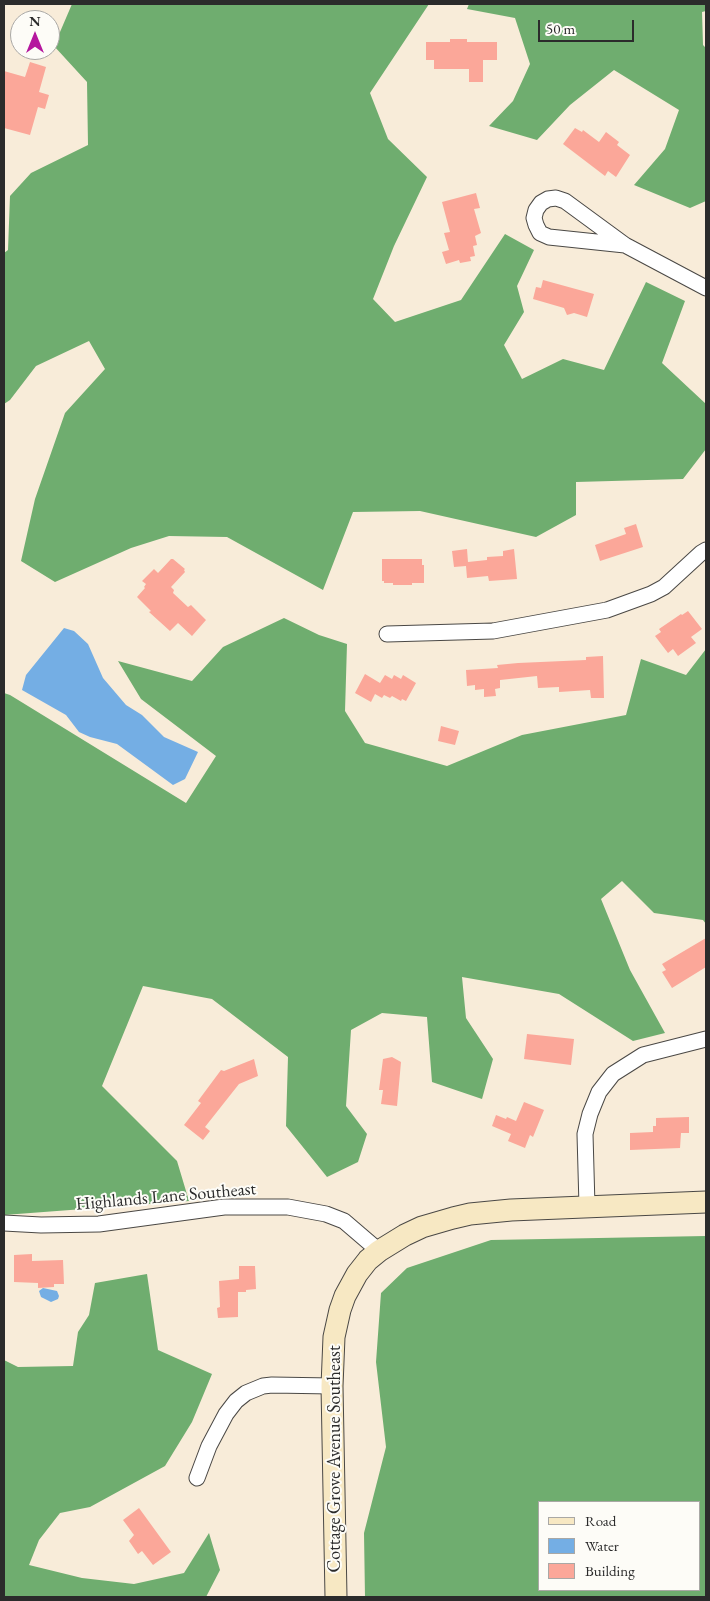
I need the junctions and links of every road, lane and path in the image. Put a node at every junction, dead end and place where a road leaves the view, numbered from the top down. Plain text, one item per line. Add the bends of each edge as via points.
1 (626, 245) junction
2 (706, 288) edge
3 (706, 550) edge
4 (386, 634) dead end
5 (706, 1039) edge
6 (706, 1202) edge
7 (587, 1206) junction
8 (4, 1223) edge
9 (379, 1251) junction
10 (332, 1386) junction
11 (196, 1478) dead end
12 (336, 1597) edge

1 - 1 street via 556,198 541,203 536,210 536,226 540,233 549,237
1 - 2 street
3 - 4 street via 664,587 607,610 493,631
5 - 7 street via 643,1055 613,1074 599,1092 585,1134
6 - 7 main road, Cottage Grove Avenue Southeast
7 - 9 main road, Cottage Grove Avenue Southeast via 504,1210 453,1218 422,1227
8 - 9 street, Highlands Lane Southeast via 99,1224 224,1207 288,1207 344,1221
9 - 10 main road, Cottage Grove Avenue Southeast via 356,1274 340,1310 334,1337
10 - 11 street via 272,1385 246,1393 226,1414
10 - 12 main road, Cottage Grove Avenue Southeast

